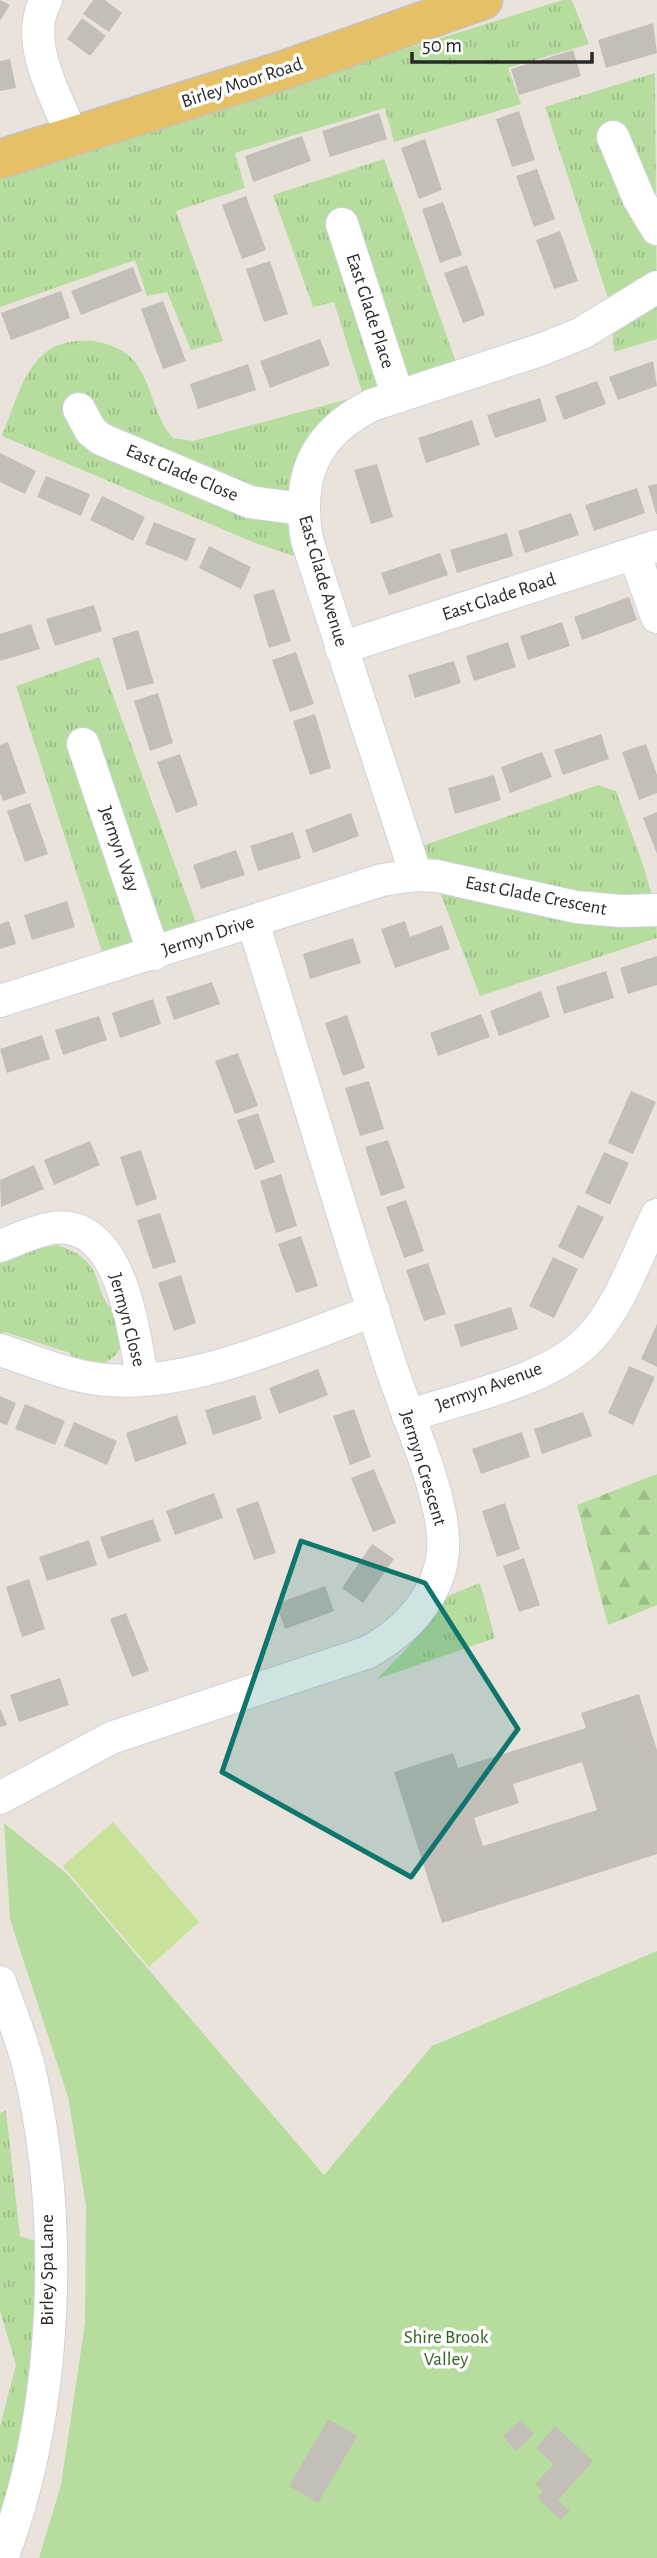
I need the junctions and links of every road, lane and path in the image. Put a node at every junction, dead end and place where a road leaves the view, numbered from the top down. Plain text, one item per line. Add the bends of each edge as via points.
1 (46, 0) edge
2 (483, 0) edge
3 (441, 6) edge
4 (73, 137) junction
5 (613, 137) dead end
6 (0, 159) edge
7 (342, 224) dead end
8 (657, 229) edge
9 (657, 287) edge
10 (398, 397) junction
11 (79, 409) dead end
12 (302, 509) junction
13 (645, 550) edge
14 (657, 618) edge
15 (341, 648) junction
16 (83, 744) dead end
17 (416, 874) junction
18 (657, 910) edge
19 (253, 922) junction
20 (154, 954) junction
21 (0, 1001) edge
22 (657, 1215) edge
23 (0, 1246) edge
24 (374, 1311) junction
25 (0, 1350) edge
26 (142, 1380) junction
27 (408, 1416) junction
28 (0, 1798) edge
29 (0, 1982) edge
30 (2, 2558) edge

1 - 4 street via 36,33
2 - 3 main road, Birley Moor Road
3 - 4 main road, Birley Moor Road via 281,71
4 - 6 main road, Birley Moor Road
5 - 8 street via 639,200
7 - 10 street, East Glade Place
9 - 10 street, East Glade Avenue via 582,333 540,351
10 - 12 street, East Glade Avenue via 353,415 333,432 315,456 304,482
11 - 12 street, East Glade Close via 101,439 250,502
12 - 15 street, East Glade Avenue via 307,540
13 - 14 street
13 - 15 street, East Glade Road
15 - 17 street, East Glade Avenue
16 - 20 street, Jermyn Way
17 - 18 street, East Glade Crescent via 576,907
17 - 19 street, Jermyn Drive via 382,880
19 - 20 street, Jermyn Drive
19 - 24 street, Jermyn Crescent
20 - 21 street, Jermyn Drive
22 - 27 street, Jermyn Avenue via 609,1313 589,1339 532,1375
23 - 26 street, Jermyn Close via 51,1228 71,1228 105,1251 120,1281
24 - 26 street, Jermyn Close via 210,1368
24 - 27 street, Jermyn Crescent
25 - 26 street, Jermyn Close via 106,1380
27 - 28 street, Jermyn Crescent via 444,1538 428,1597 392,1640 366,1653 111,1738
29 - 30 street, Birley Spa Lane via 37,2108 50,2271 46,2351 29,2471

